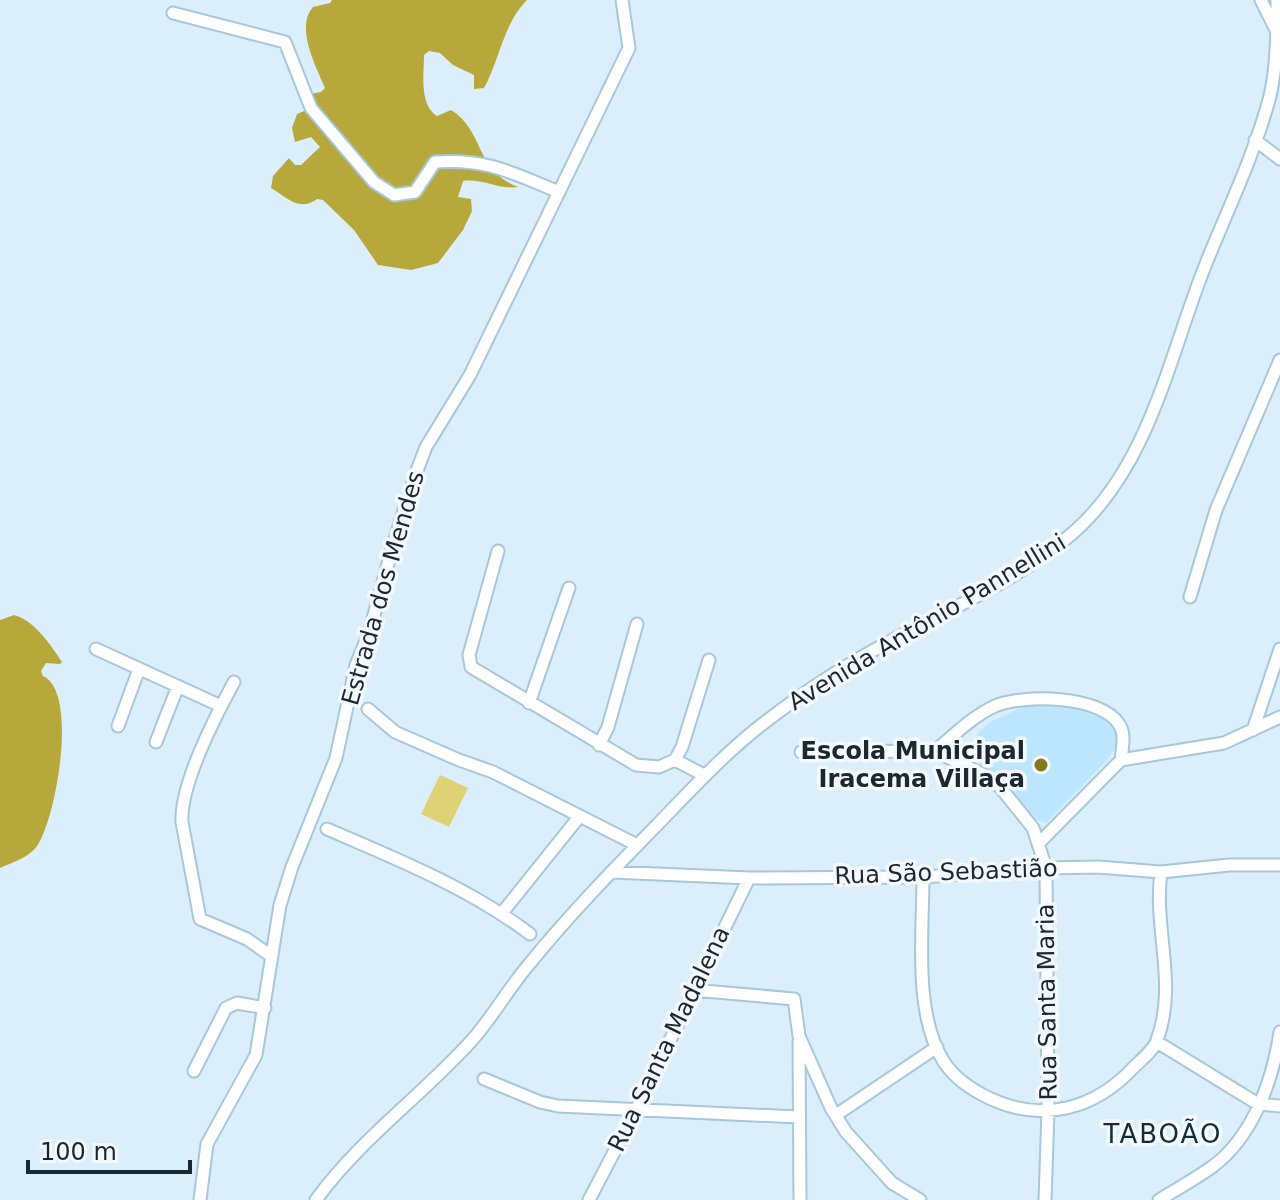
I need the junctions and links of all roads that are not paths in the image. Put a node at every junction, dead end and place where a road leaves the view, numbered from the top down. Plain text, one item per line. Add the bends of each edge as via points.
1 (622, 0) edge
2 (1261, 0) edge
3 (1277, 0) edge
4 (173, 13) dead end
5 (1277, 32) junction
6 (1255, 140) junction
7 (1280, 159) edge
8 (559, 192) junction
9 (1280, 360) edge
10 (498, 551) dead end
11 (569, 588) dead end
12 (1190, 597) dead end
13 (637, 624) dead end
14 (96, 649) dead end
15 (1280, 649) edge
16 (709, 660) dead end
17 (139, 669) junction
18 (234, 682) dead end
19 (178, 686) junction
20 (529, 703) junction
21 (221, 706) junction
22 (368, 709) dead end
23 (1280, 717) edge
24 (118, 726) dead end
25 (1253, 730) junction
26 (156, 742) dead end
27 (599, 745) junction
28 (935, 751) junction
29 (801, 752) dead end
30 (675, 760) junction
31 (1121, 760) junction
32 (704, 775) junction
33 (579, 817) junction
34 (327, 829) dead end
35 (1038, 844) junction
36 (637, 845) junction
37 (1280, 865) edge
38 (1046, 868) junction
39 (611, 872) junction
40 (1161, 872) junction
41 (923, 877) junction
42 (749, 878) junction
43 (502, 913) junction
44 (530, 934) dead end
45 (274, 937) junction
46 (247, 939) junction
47 (271, 956) junction
48 (693, 990) junction
49 (265, 1008) junction
50 (1280, 1032) edge
51 (799, 1036) junction
52 (1157, 1042) junction
53 (937, 1047) junction
54 (194, 1071) dead end
55 (484, 1079) dead end
56 (1258, 1104) junction
57 (1280, 1106) edge
58 (637, 1108) junction
59 (1048, 1111) junction
60 (836, 1115) junction
61 (798, 1117) junction
62 (200, 1200) edge
63 (316, 1200) edge
64 (589, 1200) edge
65 (800, 1200) edge
66 (920, 1200) edge
67 (1045, 1200) edge
68 (1159, 1200) edge

1 - 8 street, Estrada dos Mendes via 629,48
2 - 5 street
3 - 5 street, Avenida Antônio Pannellini
4 - 8 street via 285,42 311,108 374,182 394,195 415,192 435,162 461,160 487,163
5 - 6 street, Avenida Antônio Pannellini via 1270,94
6 - 7 street
6 - 32 street, Avenida Antônio Pannellini via 1152,415 1109,495 1040,557 859,658 761,725
8 - 45 street, Estrada dos Mendes via 416,473 356,665 336,758 292,867
9 - 12 street via 1216,510
10 - 20 street via 469,662 475,671
11 - 20 street
13 - 27 street
14 - 17 street
15 - 25 street
16 - 30 street
17 - 19 street
17 - 24 street
18 - 21 street
19 - 21 street
19 - 26 street
20 - 27 street
21 - 46 street via 186,790 182,822 200,919
22 - 33 street via 395,732 493,772
23 - 25 street
25 - 31 street via 1224,743
27 - 30 street via 636,765 659,767
28 - 29 street, Rua Santa Maria
28 - 31 street via 993,707 1009,701 1066,701 1095,707 1115,720 1123,739
28 - 35 street, Rua Santa Maria via 1000,787 1033,828
30 - 32 street
31 - 35 street
32 - 36 street, Avenida Antônio Pannellini
33 - 36 street
33 - 43 street
34 - 43 street via 429,873
35 - 38 street, Rua Santa Maria
36 - 39 street, Avenida Antônio Pannellini
37 - 40 street, Rua São Sebastião
38 - 40 street, Rua São Sebastião
38 - 41 street, Rua São Sebastião
38 - 59 street, Rua Santa Maria
39 - 42 street, Rua São Sebastião
39 - 63 street, Avenida Antônio Pannellini via 531,960 473,1038 380,1128
40 - 52 street via 1158,895 1167,986
41 - 42 street, Rua São Sebastião
41 - 53 street via 923,993
42 - 48 street, Rua Santa Madalena
43 - 44 street
45 - 46 street
45 - 47 street, Estrada dos Mendes
46 - 47 street
47 - 49 street, Estrada dos Mendes
48 - 51 street via 794,999
48 - 58 street, Rua Santa Madalena
49 - 54 street via 237,1003 226,1008
49 - 62 street, Estrada dos Mendes via 256,1055 207,1144
50 - 56 street
51 - 60 street
51 - 61 street
52 - 56 street
52 - 59 street via 1104,1094
53 - 59 street via 945,1064 975,1092 1026,1111
53 - 60 street
55 - 58 street via 558,1106
56 - 57 street
56 - 68 street via 1243,1137 1214,1166
58 - 61 street
58 - 64 street, Rua Santa Madalena
59 - 67 street, Rua Santa Maria
60 - 66 street via 892,1183
61 - 65 street

